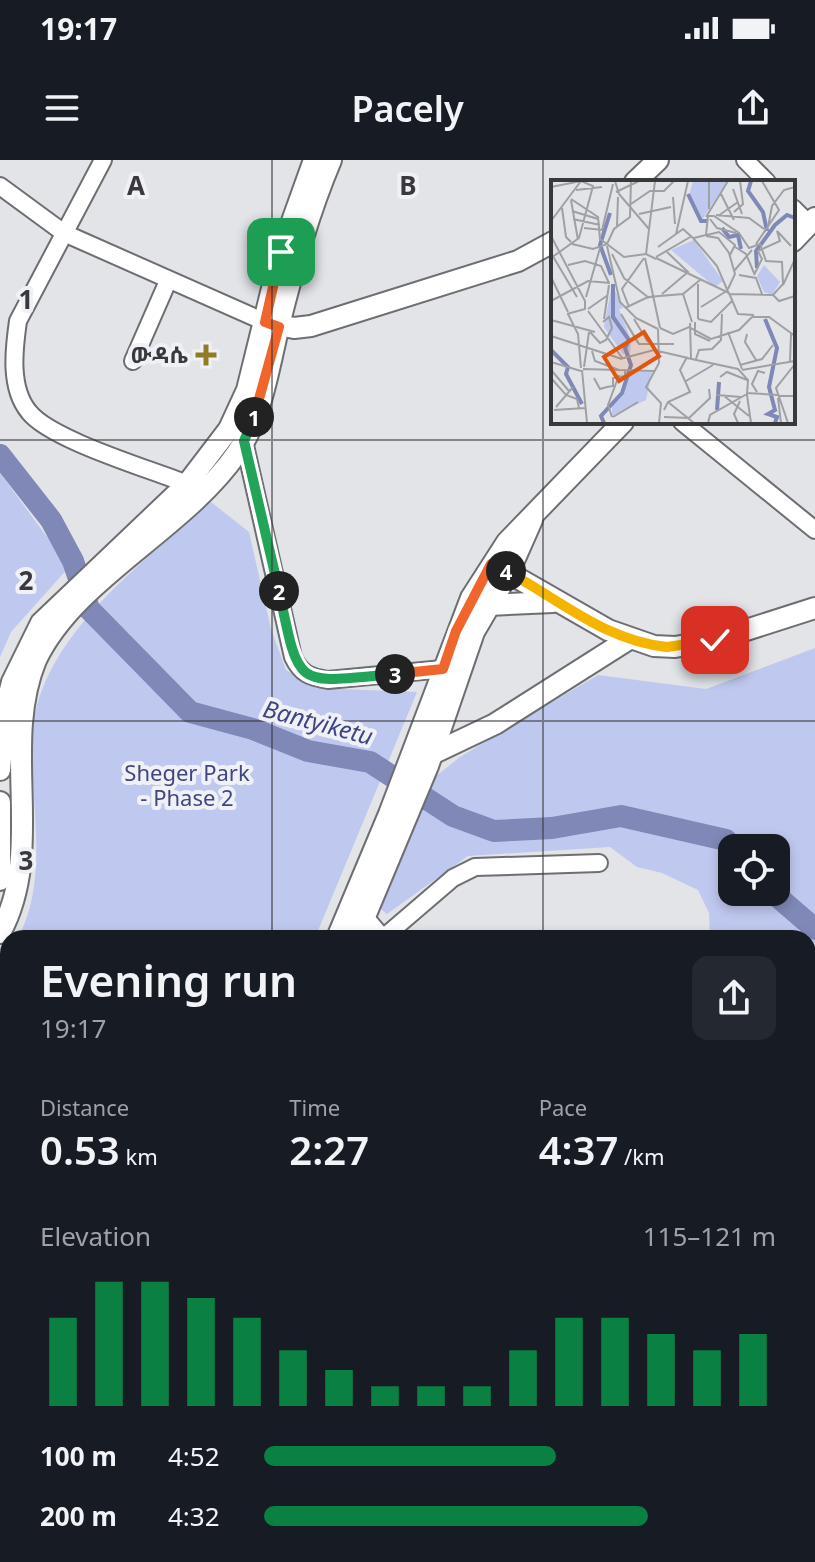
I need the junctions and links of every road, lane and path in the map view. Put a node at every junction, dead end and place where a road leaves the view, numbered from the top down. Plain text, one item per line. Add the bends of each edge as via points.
1 (103, 160) edge
2 (314, 160) edge
3 (331, 160) edge
4 (658, 160) edge
5 (745, 160) edge
6 (637, 180) edge
7 (765, 180) edge
8 (0, 186) edge
9 (795, 209) edge
10 (812, 221) edge
11 (64, 233) junction
12 (795, 239) edge
13 (551, 243) edge
14 (168, 281) junction
15 (272, 324) junction
16 (133, 361) dead end
17 (621, 424) edge
18 (684, 424) edge
19 (244, 441) junction
20 (187, 484) junction
21 (815, 530) edge
22 (124, 552) junction
23 (500, 568) junction
24 (553, 602) junction
25 (68, 603) junction
26 (489, 605) junction
27 (815, 608) edge
28 (629, 639) junction
29 (443, 669) junction
30 (423, 760) junction
31 (0, 770) edge
32 (0, 802) edge
33 (396, 817) junction
34 (599, 863) dead end
35 (0, 880) edge
36 (365, 917) junction
37 (1, 930) edge
38 (341, 930) edge
39 (359, 930) edge
40 (376, 930) edge
41 (392, 930) edge

1 - 11 street
2 - 15 main road via 281,252
3 - 15 main road
4 - 6 main road
5 - 7 street
8 - 11 street
9 - 10 street
10 - 12 main road
11 - 14 street
11 - 20 street via 18,321 15,372 27,411 66,437
13 - 15 main road via 518,261 311,326
14 - 15 street
14 - 16 street
15 - 19 main road via 266,381
15 - 20 main road via 229,429
17 - 23 main road via 513,535
18 - 21 street
19 - 22 main road via 203,493
19 - 29 street via 299,669 328,680
20 - 22 main road
22 - 25 main road
23 - 24 main road
23 - 26 main road
23 - 29 main road via 456,631
24 - 26 main road
24 - 28 main road
25 - 31 main road via 41,623 12,682
25 - 37 main road via 36,659 20,707 18,874
26 - 30 main road
27 - 28 main road via 675,647
28 - 30 main road via 495,724
29 - 30 main road
30 - 33 main road
32 - 35 main road
33 - 36 main road
33 - 38 main road
34 - 41 street via 475,867 443,885
36 - 39 main road
36 - 40 street

